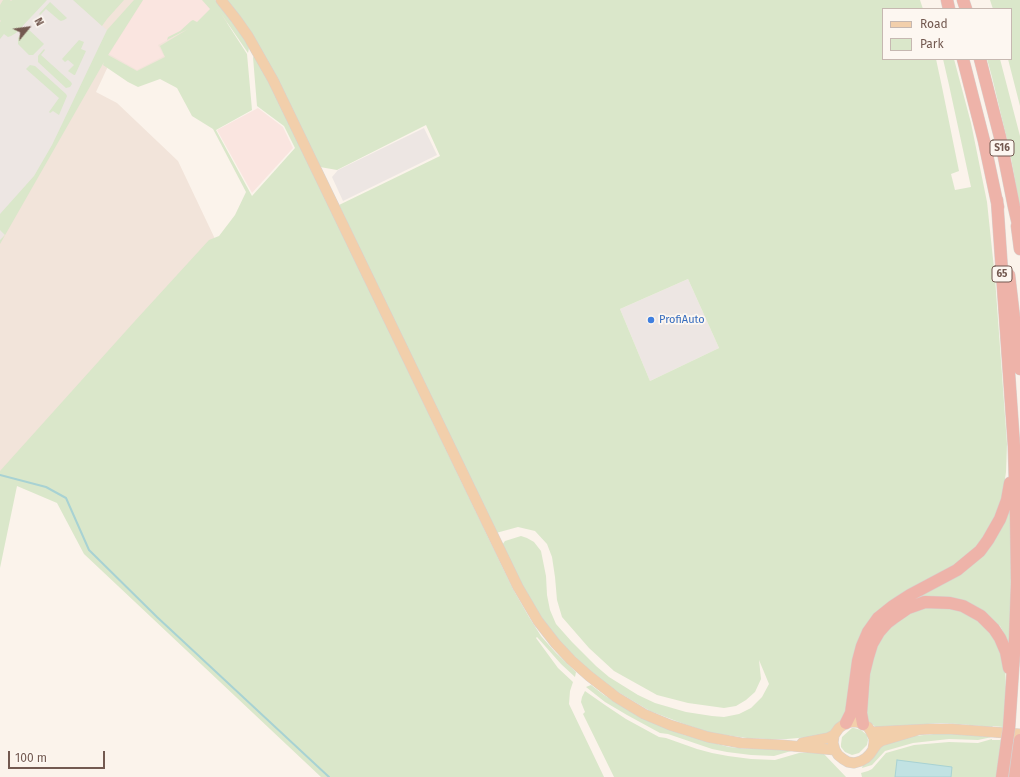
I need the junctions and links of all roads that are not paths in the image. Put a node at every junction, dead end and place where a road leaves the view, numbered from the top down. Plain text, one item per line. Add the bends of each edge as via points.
1 (221, 0) edge
2 (963, 60) edge
3 (980, 60) edge
4 (997, 200) junction
5 (1014, 208) junction
6 (1020, 233) edge
7 (1020, 249) edge
8 (1020, 369) edge
9 (1014, 446) junction
10 (1011, 693) junction
11 (846, 723) junction
12 (867, 728) junction
13 (918, 730) junction
14 (1020, 734) edge
15 (834, 735) junction
16 (1020, 741) edge
17 (782, 745) junction
18 (873, 749) junction
19 (835, 750) junction
20 (1002, 777) edge
21 (1015, 777) edge

1 - 17 main road via 248,36 273,80 511,574 538,621 556,644 589,676 644,714 708,737 740,743
2 - 4 highway, S16
3 - 5 highway, S16
4 - 8 highway, S16 via 1012,294
4 - 9 highway, 65
5 - 6 highway, S16
5 - 7 highway, S16
9 - 10 highway, 65 via 1018,582
9 - 11 highway via 1007,500 1000,519 980,551 957,570 893,606 878,618 868,632 858,661 851,713
10 - 12 highway via 1006,652 994,629 981,616 964,606 925,602 895,616 879,632 872,644 864,680 861,713
10 - 20 highway, 65, bridge
11 - 12 main road via 857,722
11 - 15 main road
12 - 13 main road
12 - 18 main road via 874,738
13 - 14 main road via 951,729
13 - 18 main road via 881,741
15 - 17 main road via 813,742
15 - 19 main road
16 - 21 highway
17 - 19 main road
18 - 19 main road via 866,758 854,762 842,759

